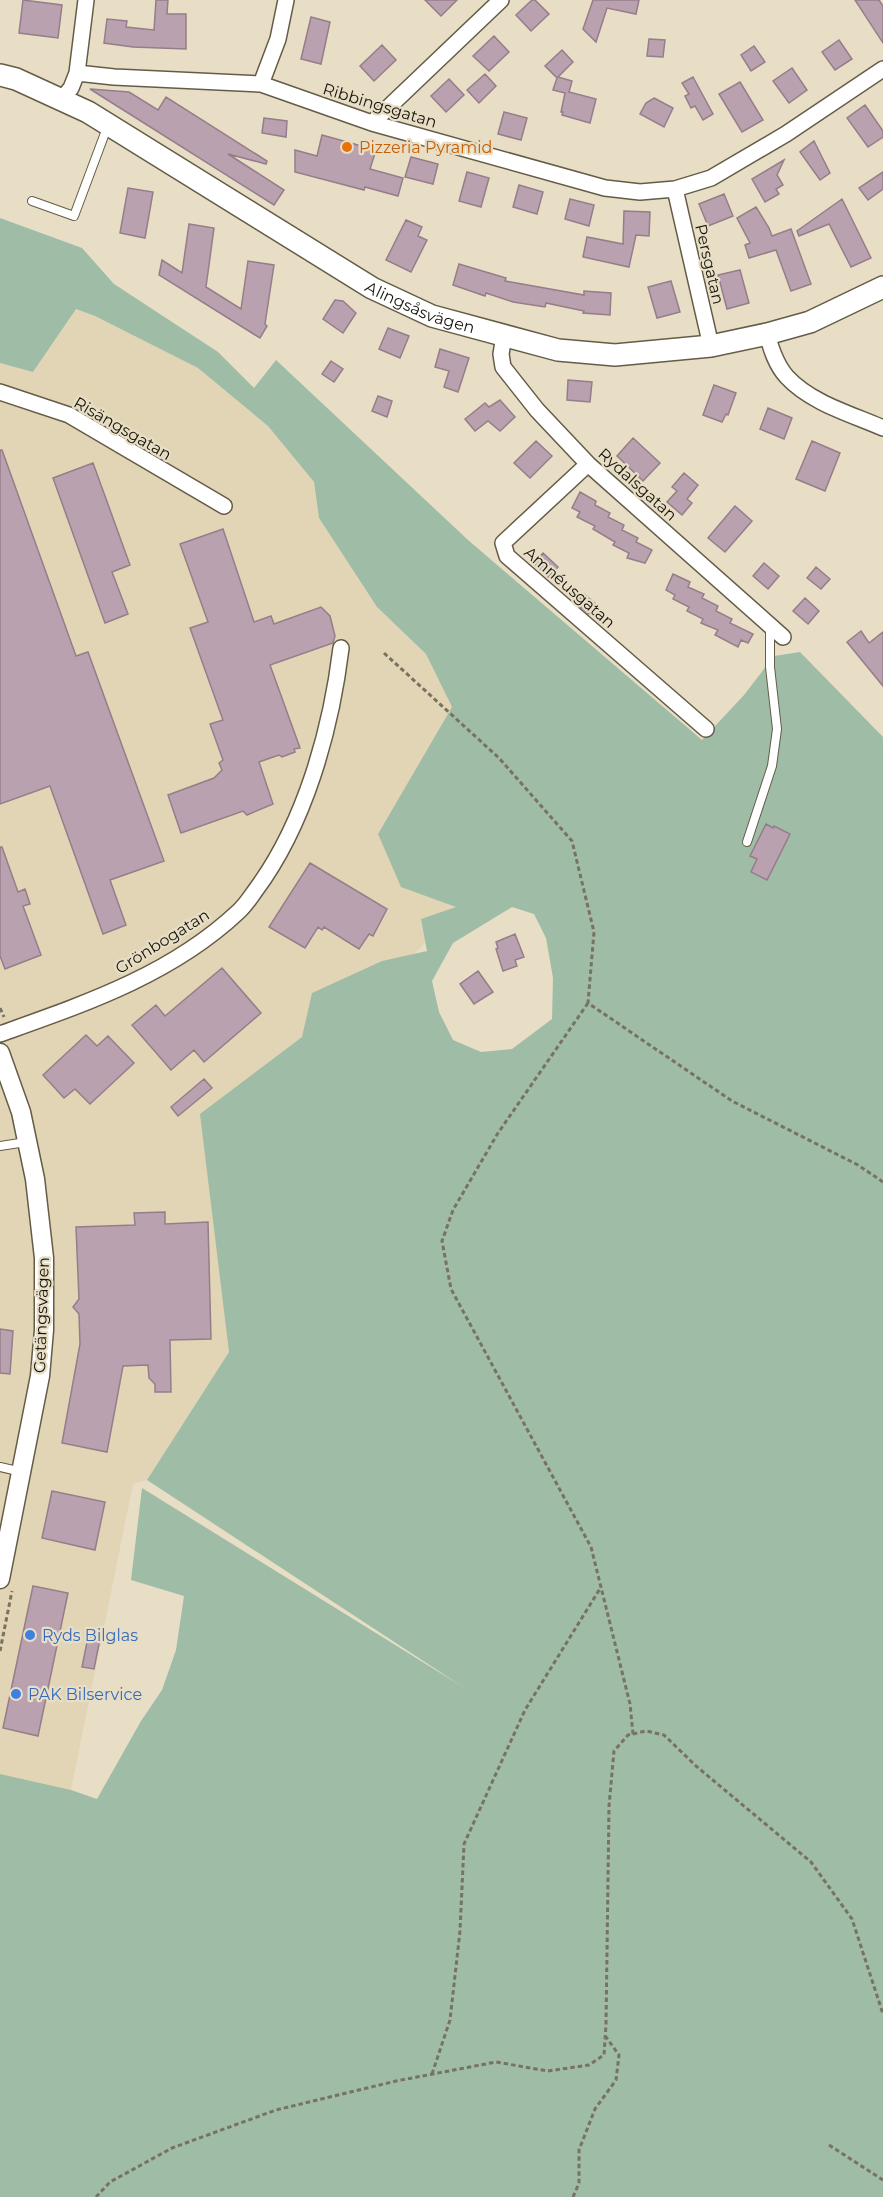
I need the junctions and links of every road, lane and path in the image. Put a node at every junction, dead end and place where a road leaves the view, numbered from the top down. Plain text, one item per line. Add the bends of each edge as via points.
1 (86, 0) edge
2 (286, 0) edge
3 (501, 0) edge
4 (883, 69) edge
5 (77, 73) junction
6 (0, 75) edge
7 (261, 84) junction
8 (62, 99) junction
9 (372, 123) junction
10 (108, 124) junction
11 (675, 189) junction
12 (32, 201) dead end
13 (883, 287) edge
14 (767, 334) junction
15 (504, 336) junction
16 (711, 346) junction
17 (0, 392) edge
18 (883, 428) edge
19 (588, 464) junction
20 (224, 506) dead end
21 (770, 626) junction
22 (783, 637) dead end
23 (341, 648) dead end
24 (384, 653) dead end
25 (705, 729) dead end
26 (747, 842) dead end
27 (588, 1004) junction
28 (0, 1034) edge
29 (0, 1053) edge
30 (27, 1142) junction
31 (0, 1146) edge
32 (883, 1182) edge
33 (0, 1467) edge
34 (22, 1472) junction
35 (0, 1579) edge
36 (601, 1587) junction
37 (633, 1734) junction
38 (883, 2014) edge
39 (606, 2036) junction
40 (432, 2074) junction
41 (829, 2145) dead end
42 (883, 2180) edge
43 (96, 2197) edge
44 (573, 2197) edge

1 - 5 street
2 - 7 street via 278,39
3 - 9 street
4 - 11 street, Ribbingsgatan via 732,167
5 - 7 street, Ribbingsgatan
5 - 8 street
6 - 8 main road, Alingsåsvägen
7 - 9 street, Ribbingsgatan
8 - 10 main road, Alingsåsvägen
9 - 11 street, Ribbingsgatan via 605,188 640,192
10 - 12 lane via 74,216
10 - 15 main road, Alingsåsvägen via 372,288 432,316
11 - 16 street, Persgatan
13 - 14 main road, Alingsåsvägen via 810,322
14 - 16 main road, Alingsåsvägen
14 - 18 street via 781,369 807,394
15 - 16 main road, Alingsåsvägen via 558,350 615,355
15 - 19 street, Rydalsgatan via 503,367
17 - 20 street, Risängsgatan via 69,415
19 - 21 street, Rydalsgatan
19 - 25 street, Amnéusgatan via 503,543 507,556
21 - 22 street, Rydalsgatan
21 - 26 lane via 777,729 772,766
23 - 28 street, Grönbogatan via 320,751 297,820 270,871 240,911 198,944 140,980
24 - 27 path via 499,758 572,841 594,932
27 - 32 path via 732,1101 858,1165
27 - 36 path via 498,1133 453,1210 442,1241 451,1289 591,1547
29 - 30 street, Getängsvägen
30 - 31 lane
30 - 34 street, Getängsvägen via 44,1258 44,1330 40,1376
33 - 34 lane
34 - 35 street, Getängsvägen
36 - 37 path via 630,1704
36 - 40 path via 525,1710 464,1844 450,2020
37 - 38 path via 646,1731 663,1735 811,1862 852,1919
37 - 39 path via 614,1751 609,1806
39 - 40 path via 604,2055 589,2065 548,2071 496,2062
39 - 44 path via 619,2055 616,2080 596,2109 579,2150 579,2183
40 - 43 path via 276,2110 172,2148 110,2182
41 - 42 path

